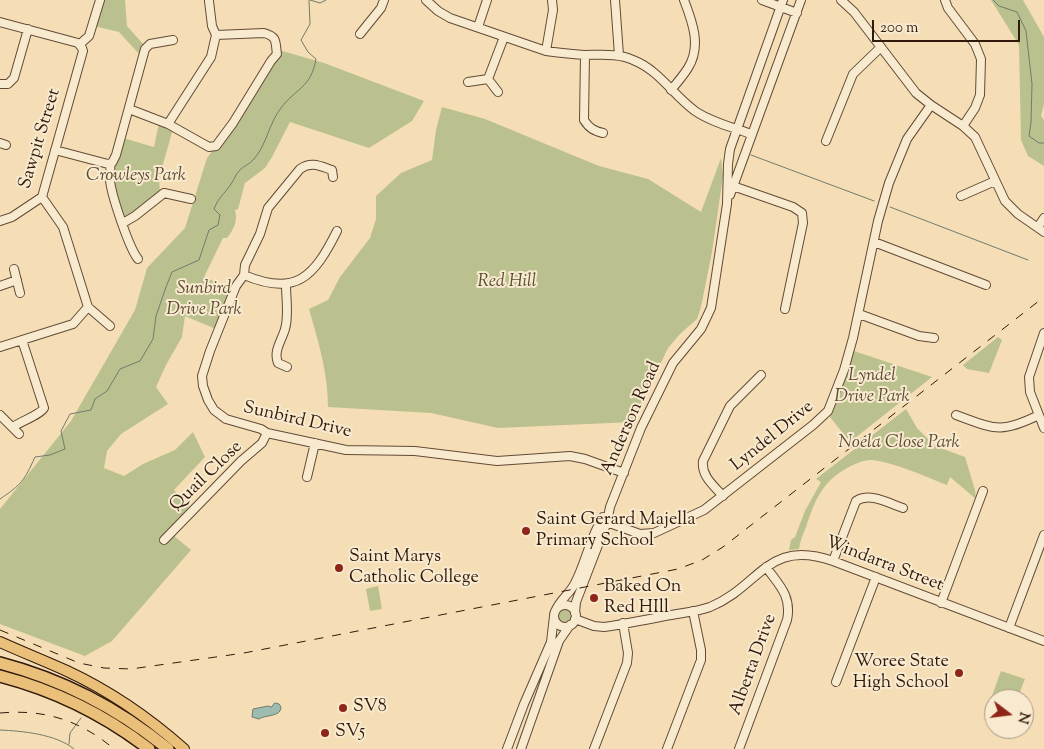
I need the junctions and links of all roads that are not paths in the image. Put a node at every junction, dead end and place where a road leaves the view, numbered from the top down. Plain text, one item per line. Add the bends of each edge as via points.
1 (100, 0) edge
2 (209, 0) edge
3 (384, 0) edge
4 (426, 0) edge
5 (487, 0) edge
6 (552, 0) edge
7 (616, 0) edge
8 (684, 0) edge
9 (762, 0) edge
10 (801, 0) edge
11 (841, 0) edge
12 (945, 0) edge
13 (782, 4) edge
14 (797, 13) junction
15 (0, 22) edge
16 (478, 27) junction
17 (28, 29) junction
18 (360, 34) dead end
19 (216, 36) junction
20 (504, 37) junction
21 (173, 40) dead end
22 (80, 44) junction
23 (882, 48) junction
24 (546, 51) junction
25 (585, 55) junction
26 (619, 56) junction
27 (488, 79) junction
28 (468, 82) dead end
29 (0, 84) edge
30 (671, 90) junction
31 (498, 92) dead end
32 (931, 105) junction
33 (129, 109) junction
34 (168, 124) junction
35 (963, 126) junction
36 (736, 128) junction
37 (603, 133) dead end
38 (751, 134) junction
39 (826, 141) dead end
40 (55, 150) junction
41 (110, 164) junction
42 (333, 177) dead end
43 (995, 181) junction
44 (730, 185) junction
45 (960, 196) dead end
46 (42, 197) junction
47 (191, 199) dead end
48 (1044, 218) edge
49 (0, 222) edge
50 (122, 224) junction
51 (1041, 230) edge
52 (337, 231) dead end
53 (874, 242) junction
54 (138, 259) dead end
55 (14, 269) dead end
56 (244, 275) junction
57 (16, 280) junction
58 (286, 285) junction
59 (986, 285) dead end
60 (0, 286) edge
61 (20, 293) dead end
62 (88, 306) junction
63 (785, 309) dead end
64 (859, 314) junction
65 (110, 326) dead end
66 (1044, 333) edge
67 (934, 338) dead end
68 (22, 340) junction
69 (0, 347) edge
70 (287, 367) dead end
71 (761, 375) dead end
72 (0, 415) edge
73 (956, 415) dead end
74 (1039, 415) junction
75 (13, 427) junction
76 (1044, 428) edge
77 (267, 433) junction
78 (19, 434) dead end
79 (315, 443) junction
80 (624, 473) junction
81 (307, 476) dead end
82 (983, 490) dead end
83 (723, 496) junction
84 (902, 508) dead end
85 (604, 521) junction
86 (1044, 535) edge
87 (164, 540) dead end
88 (833, 561) junction
89 (766, 567) junction
90 (876, 577) junction
91 (941, 603) junction
92 (694, 611) junction
93 (555, 614) junction
94 (574, 619) junction
95 (623, 623) junction
96 (1009, 628) junction
97 (0, 642) edge
98 (1044, 642) edge
99 (0, 657) edge
100 (0, 663) edge
101 (20, 669) junction
102 (0, 676) edge
103 (836, 682) dead end
104 (148, 749) edge
105 (168, 749) edge
106 (184, 749) edge
107 (507, 749) edge
108 (521, 749) edge
109 (594, 749) edge
110 (667, 749) edge
111 (739, 749) edge

1 - 22 street, Sawpit Street via 89,36
2 - 19 street
3 - 18 street
4 - 16 street via 442,14
5 - 16 street
6 - 24 street
7 - 26 street
8 - 30 street via 693,23 695,44 689,66
9 - 13 street
10 - 14 street, Anderson Road
11 - 23 street
12 - 35 street via 975,44 981,59 980,96
13 - 14 street
13 - 36 street, Anderson Road
14 - 38 street, Anderson Road
15 - 17 street
16 - 20 street
17 - 22 street
17 - 29 street via 14,78 8,84
19 - 34 street via 211,58
19 - 34 street via 271,35 275,39 277,54 216,146 209,147
20 - 24 street
20 - 27 street
21 - 33 street via 150,44 145,49
22 - 40 street, Sawpit Street via 82,57
23 - 32 street via 916,92
23 - 39 street via 853,74
24 - 25 street
25 - 26 street
25 - 37 street via 584,120 588,127
26 - 30 street via 644,65
27 - 28 street
27 - 31 street
30 - 36 street via 703,115
32 - 35 street
32 - 53 street, Lyndel Drive via 902,150 882,206
33 - 34 street
33 - 41 street via 116,155
35 - 43 street via 979,144
36 - 38 street
36 - 44 street, Anderson Road via 728,156
38 - 44 street, Anderson Road
40 - 41 street
40 - 46 street, Sawpit Street
41 - 50 street via 111,183
42 - 56 street, Sunbird Drive via 332,170 315,164 300,170 268,208 260,234 244,265
43 - 45 street
43 - 51 street via 1012,208
44 - 63 street via 798,208 803,215
44 - 80 street, Anderson Road via 710,312 671,368 641,428
46 - 49 street, Sawpit Street
46 - 62 street via 63,227
47 - 50 street via 164,193
48 - 51 street
50 - 54 street
52 - 58 street via 310,272 297,282
53 - 59 street
53 - 64 street, Lyndel Drive
55 - 57 street
56 - 58 street
56 - 77 street, Sunbird Drive via 236,286 207,359 203,386 218,413
57 - 60 street
57 - 61 street
58 - 70 street via 286,326 276,357 278,363
62 - 65 street
62 - 68 street via 74,324
64 - 67 street via 919,336
64 - 83 street, Lyndel Drive via 846,365 828,411
66 - 74 street via 1029,377 1030,392
68 - 69 street
68 - 75 street via 44,408
71 - 83 street via 730,406 703,461 705,476
72 - 75 street
73 - 74 street via 1002,428
74 - 76 street
75 - 78 street
77 - 79 street, Sunbird Drive
77 - 87 street, Quail Close via 262,444 241,461
79 - 80 street, Sunbird Drive via 346,450 415,451 497,461 575,456
79 - 81 street
80 - 85 street, Anderson Road
82 - 91 street
83 - 85 street, Lyndel Drive via 691,517 654,533 640,534
84 - 88 street via 873,498 856,501
85 - 93 street, Anderson Road via 577,580 558,604
85 - 94 street, Anderson Road via 576,602
86 - 96 street
88 - 89 street, Windarra Street via 813,554 796,554
88 - 90 street, Windarra Street
89 - 92 street, Windarra Street via 726,598
89 - 111 street, Alberta Drive via 786,596 789,611
90 - 91 street, Windarra Street
90 - 103 street
91 - 96 street, Windarra Street
92 - 95 street, Windarra Street
92 - 110 street via 701,660
93 - 94 street via 560,625 566,626
93 - 94 street via 565,605 573,608
93 - 107 street via 551,642
94 - 95 street, Windarra Street via 598,626
94 - 108 street, Anderson Road via 559,641
95 - 109 street via 627,663
96 - 98 street, Windarra Street
97 - 106 main road via 68,671 109,693
99 - 101 highway via 10,660
100 - 101 highway
101 - 105 highway via 94,700
102 - 104 highway via 34,686 75,704 114,724

